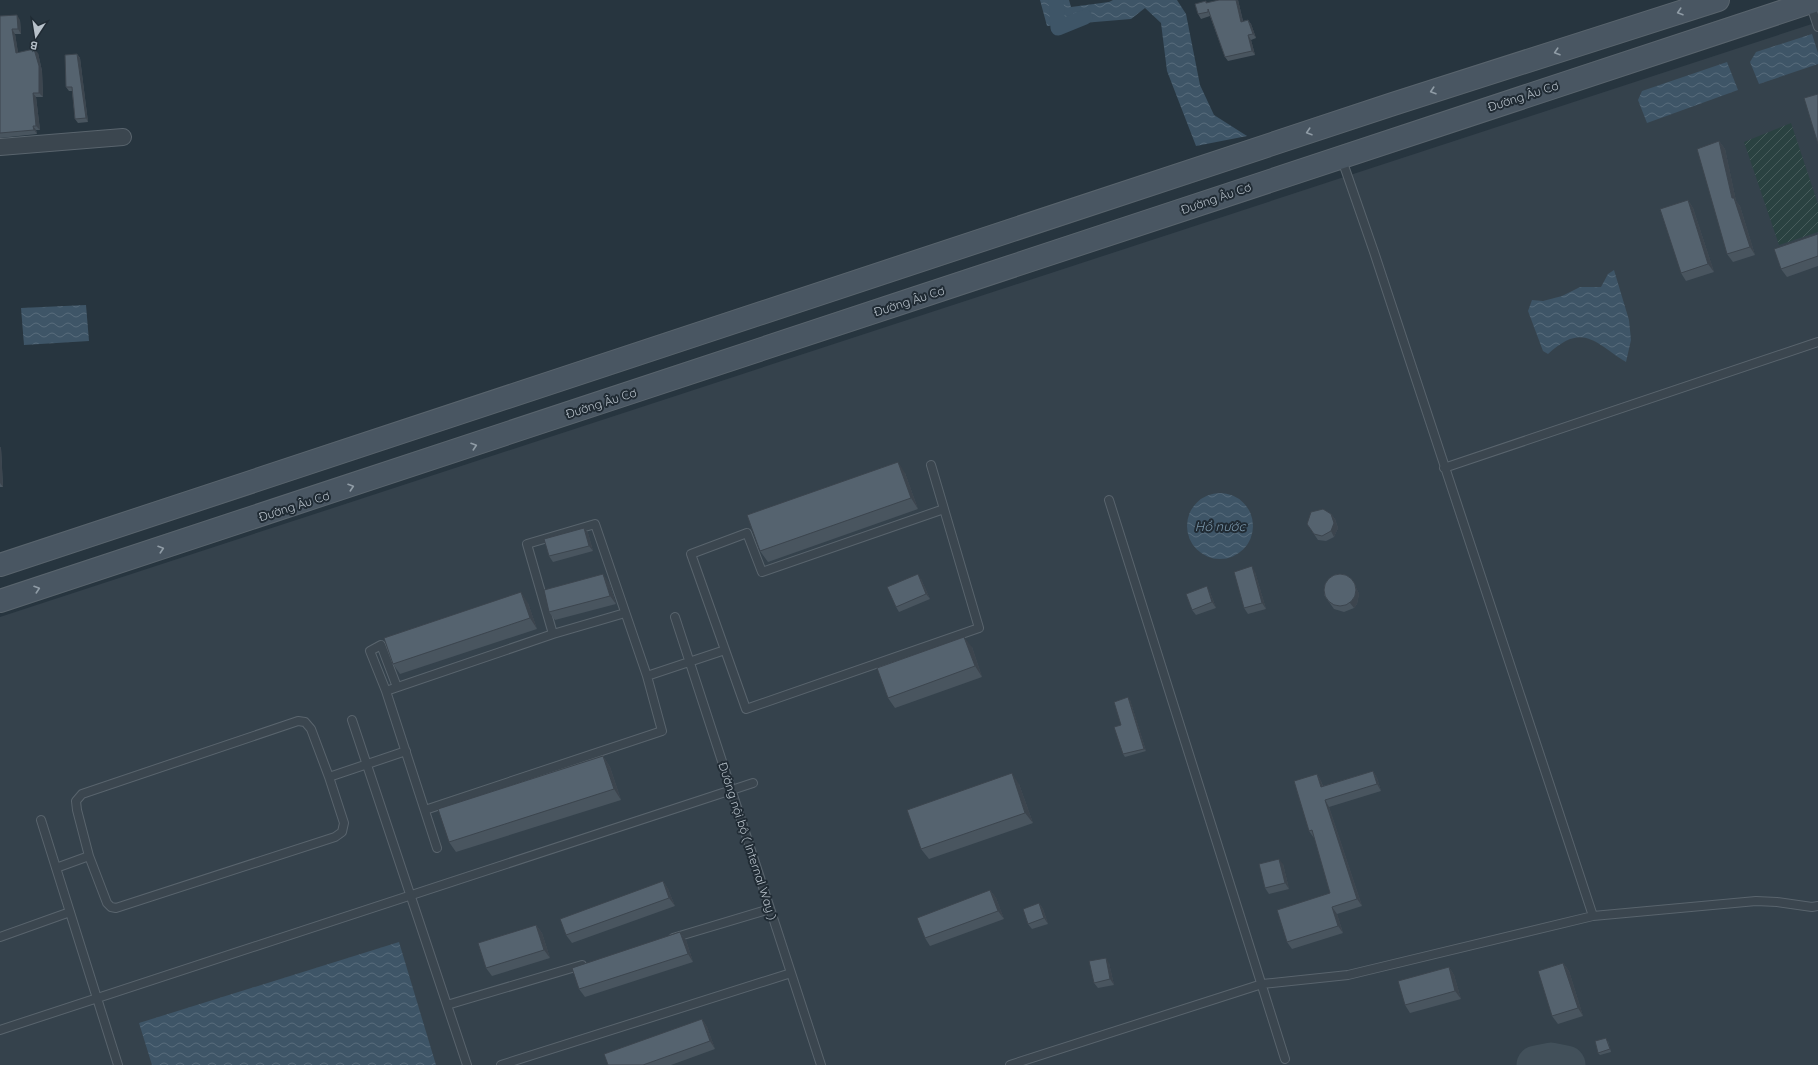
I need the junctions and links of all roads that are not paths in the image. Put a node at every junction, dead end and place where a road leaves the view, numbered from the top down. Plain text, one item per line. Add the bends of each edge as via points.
1 (1718, 0) edge
2 (1814, 1) edge
3 (1818, 26) edge
4 (123, 137) dead end
5 (0, 147) edge
6 (1340, 156) junction
7 (1009, 232) junction
8 (1021, 263) junction
9 (1818, 342) edge
10 (931, 465) dead end
11 (1444, 468) junction
12 (1109, 500) dead end
13 (944, 509) junction
14 (0, 565) edge
15 (0, 601) edge
16 (625, 613) junction
17 (675, 617) dead end
18 (553, 634) junction
19 (725, 650) junction
20 (690, 662) junction
21 (647, 676) junction
22 (398, 687) junction
23 (386, 691) junction
24 (352, 720) dead end
25 (406, 751) junction
26 (368, 765) junction
27 (329, 777) junction
28 (753, 783) dead end
29 (732, 790) junction
30 (425, 810) junction
31 (41, 820) dead end
32 (437, 848) dead end
33 (89, 856) junction
34 (56, 868) junction
35 (411, 895) junction
36 (1818, 906) edge
37 (770, 909) junction
38 (70, 912) junction
39 (1593, 916) junction
40 (0, 938) edge
41 (665, 940) edge
42 (590, 963) edge
43 (791, 973) junction
44 (1262, 984) junction
45 (96, 998) junction
46 (447, 1005) junction
47 (0, 1030) edge
48 (1285, 1059) dead end
49 (118, 1065) edge
50 (467, 1065) edge
51 (501, 1065) edge
52 (821, 1065) edge
53 (1010, 1065) edge

1 -> 7 street via 1392,104
2 - 3 lane
2 - 6 street, Đường Âu Cơ
4 - 5 street
6 - 8 street, Đường Âu Cơ
6 - 11 lane
7 - 8 street
7 - 14 street
15 -> 8 street, Đường Âu Cơ via 283,510
9 - 11 lane
10 - 13 lane
11 - 39 lane
12 - 44 lane
13 - 19 lane via 762,572 748,533 691,554
13 - 19 lane via 979,628 746,709
16 - 18 lane
16 - 18 lane via 595,524 528,544
16 - 21 lane
17 - 20 lane, Đường nội bộ ( Internal Way )
18 - 22 lane
19 - 20 lane
20 - 21 lane
20 - 29 lane, Đường nội bộ ( Internal Way )
21 - 30 lane via 662,731
22 - 23 lane
22 - 23 lane via 381,645 370,650
23 - 25 lane
24 - 26 lane
25 - 26 lane
25 - 30 lane
26 - 27 lane
26 - 35 lane
27 - 33 lane via 344,823 342,832 327,839 116,908 107,902
27 - 33 lane via 311,729 305,722 298,721 82,794 76,801 77,810
28 - 29 lane
29 - 35 lane
29 - 37 lane, Đường nội bộ ( Internal Way )
30 - 32 lane
31 - 34 lane
33 - 34 lane
34 - 38 lane
35 - 45 lane
35 - 46 lane
36 - 39 lane via 1756,901
37 - 41 lane
37 - 43 lane, Đường nội bộ ( Internal Way )
38 - 40 lane
38 - 45 lane
39 - 44 lane via 1348,975
42 - 46 lane
43 - 51 lane
43 - 52 lane, Đường nội bộ ( Internal Way )
44 - 48 lane
44 - 53 lane
45 - 47 lane
45 - 49 lane
46 - 50 lane

